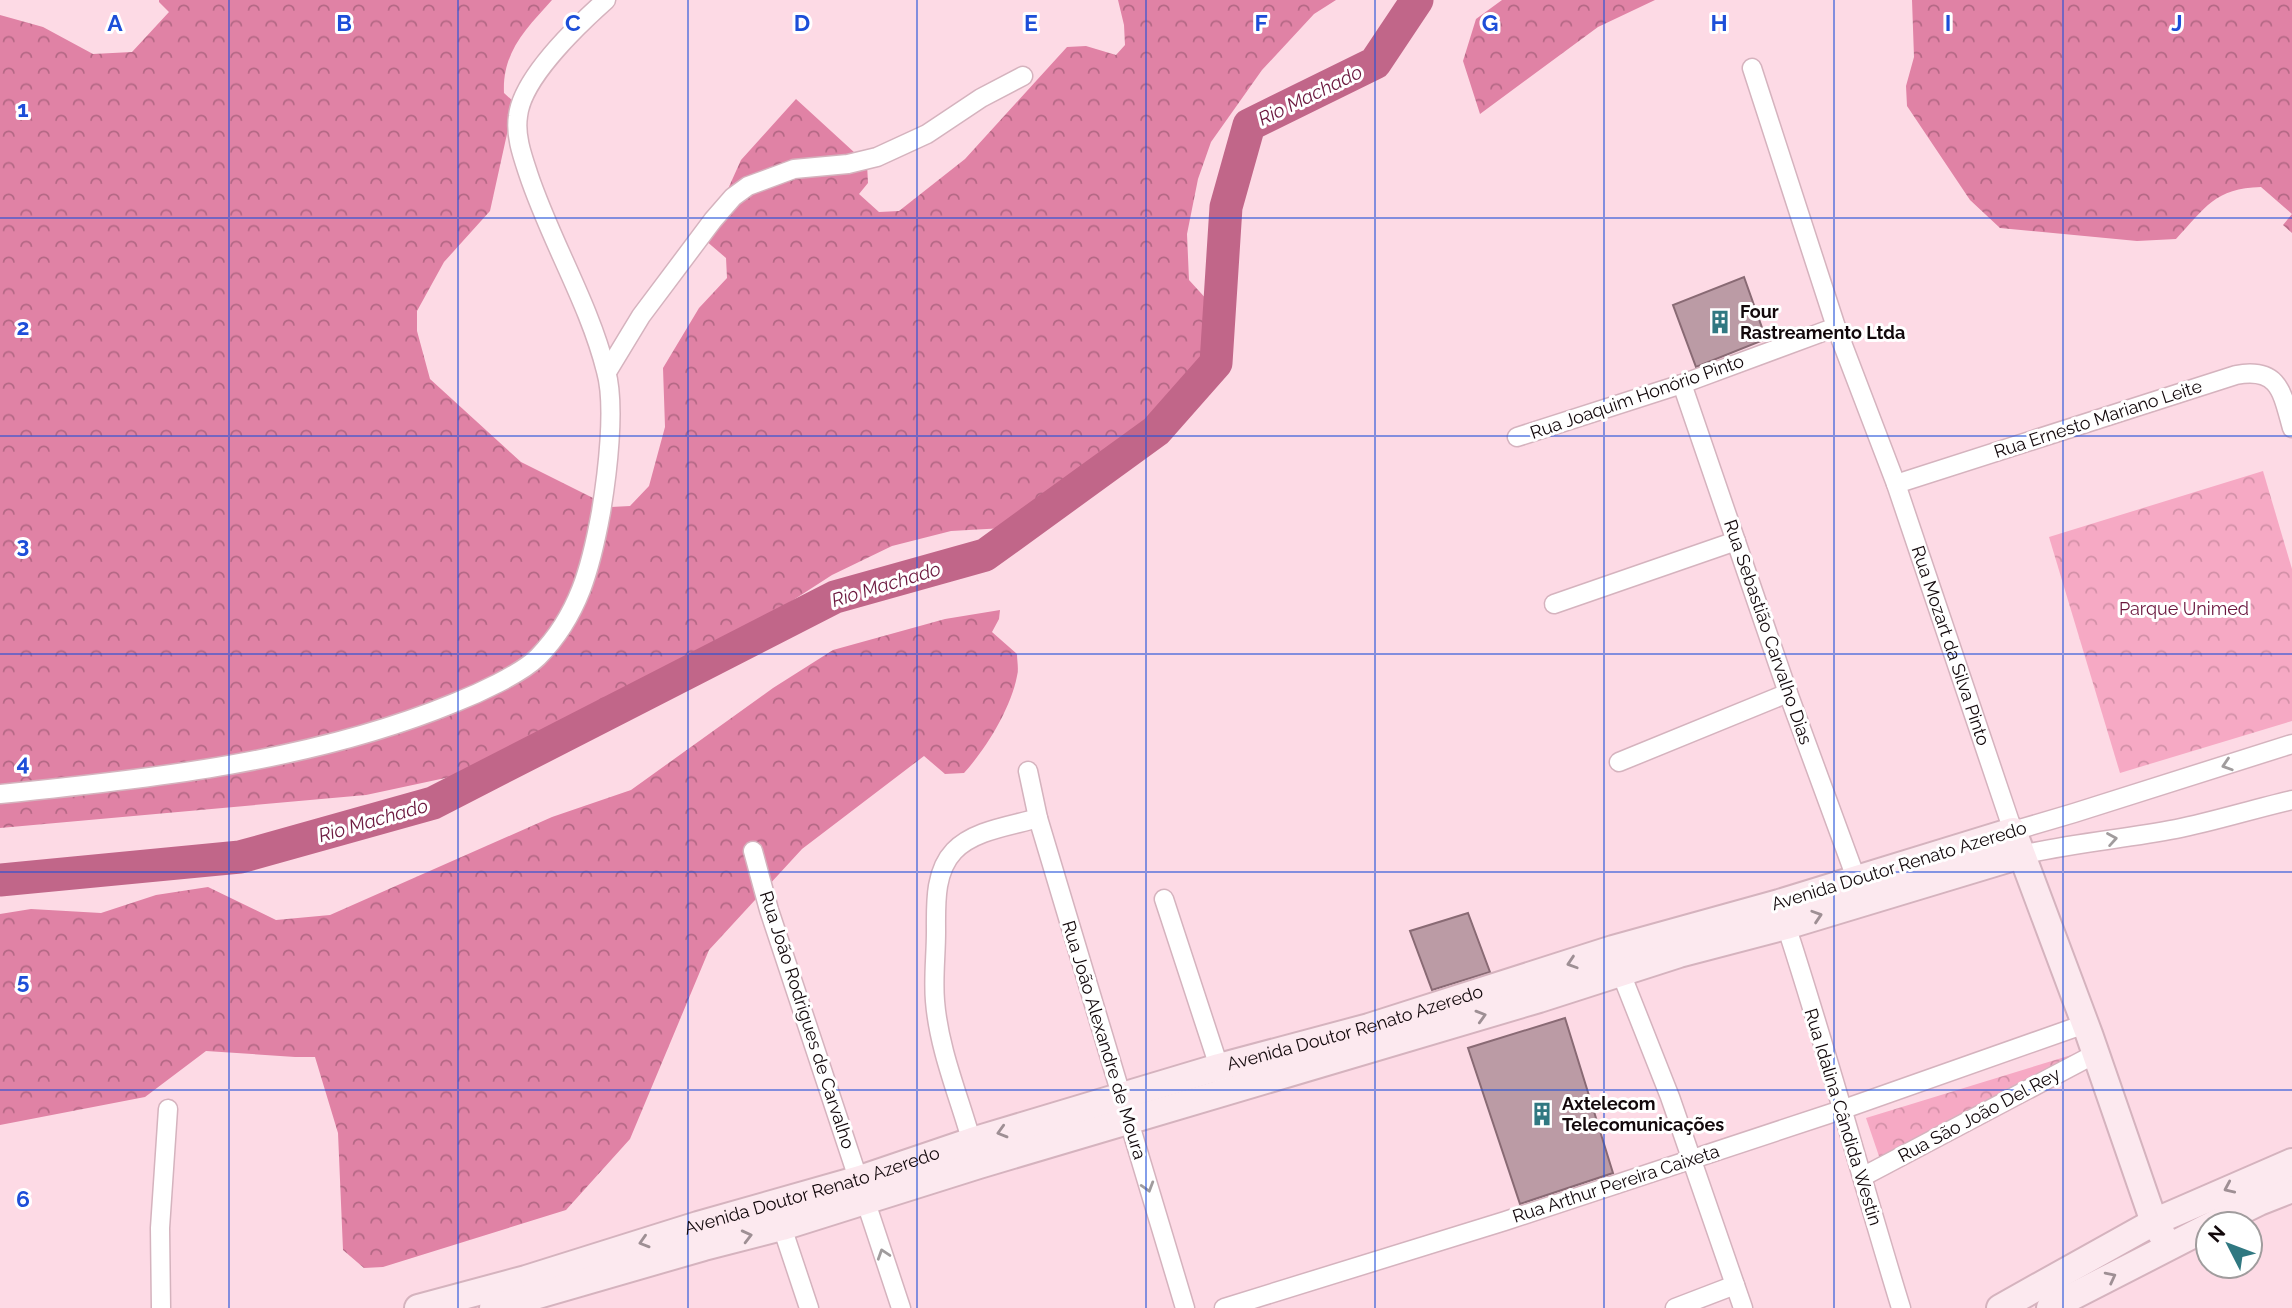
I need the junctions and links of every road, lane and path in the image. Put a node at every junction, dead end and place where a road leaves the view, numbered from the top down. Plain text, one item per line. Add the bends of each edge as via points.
1 (606, 0) edge
2 (1752, 68) dead end
3 (1023, 76) dead end
4 (1836, 327) junction
5 (607, 372) junction
6 (1682, 384) junction
7 (2292, 428) edge
8 (1517, 437) dead end
9 (1896, 484) junction
10 (1736, 541) junction
11 (1554, 604) dead end
12 (1788, 693) junction
13 (2292, 744) edge
14 (1619, 762) dead end
15 (1028, 771) dead end
16 (0, 794) edge
17 (2292, 800) edge
18 (2074, 813) junction
19 (1038, 818) junction
20 (2017, 843) junction
21 (2084, 844) junction
22 (753, 851) dead end
23 (1860, 890) junction
24 (1164, 900) dead end
25 (1782, 914) junction
26 (1617, 961) junction
27 (2085, 1024) junction
28 (2095, 1054) junction
29 (1223, 1079) junction
30 (1191, 1090) junction
31 (1122, 1096) junction
32 (168, 1109) dead end
33 (1841, 1110) junction
34 (1128, 1122) junction
35 (1055, 1130) junction
36 (975, 1153) junction
37 (1692, 1159) junction
38 (2292, 1162) edge
39 (1864, 1176) junction
40 (2292, 1189) edge
41 (863, 1190) junction
42 (2243, 1210) edge
43 (778, 1215) junction
44 (2154, 1222) junction
45 (2194, 1234) edge
46 (2169, 1247) junction
47 (1735, 1285) junction
48 (528, 1288) junction
49 (459, 1302) edge
50 (161, 1308) edge
51 (418, 1308) edge
52 (493, 1308) edge
53 (809, 1308) edge
54 (901, 1308) edge
55 (1185, 1308) edge
56 (1224, 1308) edge
57 (1675, 1308) edge
58 (1743, 1308) edge
59 (1901, 1308) edge
60 (2000, 1308) edge
61 (2050, 1308) edge

1 - 5 street via 559,45 530,84 517,117 518,138 534,192
2 - 4 street, Rua Mozart da Silva Pinto
3 - 5 street via 981,97 928,134 877,157 794,169 741,191 713,220 641,316
4 - 6 street, Rua Joaquim Honório Pinto
4 - 9 street, Rua Mozart da Silva Pinto
5 - 16 street via 610,410 604,492 586,580 569,618 537,659 485,691 416,719 288,755
6 - 8 street, Rua Joaquim Honório Pinto
6 - 10 street, Rua Sebastião Carvalho Dias
7 - 9 street, Rua Ernesto Mariano Leite via 2277,386 2263,374 2236,375
9 - 20 street, Rua Mozart da Silva Pinto
10 - 11 street
10 - 12 street, Rua Sebastião Carvalho Dias
12 - 14 street
12 - 23 street, Rua Sebastião Carvalho Dias
13 -> 18 street, Avenida Doutor Renato Azeredo
15 - 19 street, Rua João Alexandre de Moura
21 -> 17 street, Avenida Doutor Renato Azeredo via 2177,828
18 - 20 street, Avenida Doutor Renato Azeredo
18 - 21 street
19 - 31 street, Rua João Alexandre de Moura
19 - 36 street via 967,841 953,851 940,878 934,999
20 - 21 street, Avenida Doutor Renato Azeredo
20 - 23 street, Avenida Doutor Renato Azeredo
20 - 27 street, Rua Mozart da Silva Pinto
22 - 41 street, Rua João Rodrigues de Carvalho
23 - 25 street, Avenida Doutor Renato Azeredo
24 - 29 street
25 - 26 street, Avenida Doutor Renato Azeredo
25 - 33 street, Rua Idalina Cândida Westin
26 - 29 street, Avenida Doutor Renato Azeredo
26 - 37 street
27 - 28 street, Rua Mozart da Silva Pinto
27 - 33 street, Rua Arthur Pereira Caixeta
28 - 39 street, Rua São João Del Rey
28 - 44 street, Rua Mozart da Silva Pinto
29 - 30 street, Avenida Doutor Renato Azeredo
30 - 31 street, Avenida Doutor Renato Azeredo
30 - 34 street, Avenida Doutor Renato Azeredo
31 - 34 street, Rua João Alexandre de Moura
31 - 35 street, Avenida Doutor Renato Azeredo
32 - 50 street via 160,1228
33 - 37 street, Rua Arthur Pereira Caixeta
33 - 39 street, Rua Idalina Cândida Westin
34 - 35 street, Avenida Doutor Renato Azeredo
34 -> 55 street, Rua João Alexandre de Moura
35 - 36 street, Avenida Doutor Renato Azeredo
36 - 41 street, Avenida Doutor Renato Azeredo
37 - 47 street
37 - 56 street, Rua Arthur Pereira Caixeta
38 -> 44 street
39 - 59 street, Rua Idalina Cândida Westin
40 - 42 street
41 - 43 street, Avenida Doutor Renato Azeredo
54 -> 41 street, Rua João Rodrigues de Carvalho
43 - 48 street, Avenida Doutor Renato Azeredo
43 - 53 street
44 - 46 street, Rua Mozart da Silva Pinto
44 - 60 street
45 - 46 street
61 -> 46 street
47 - 57 street
47 - 58 street
48 - 49 street, Avenida Doutor Renato Azeredo
48 - 52 street, Avenida Doutor Renato Azeredo
49 - 51 street, Avenida Doutor Renato Azeredo

